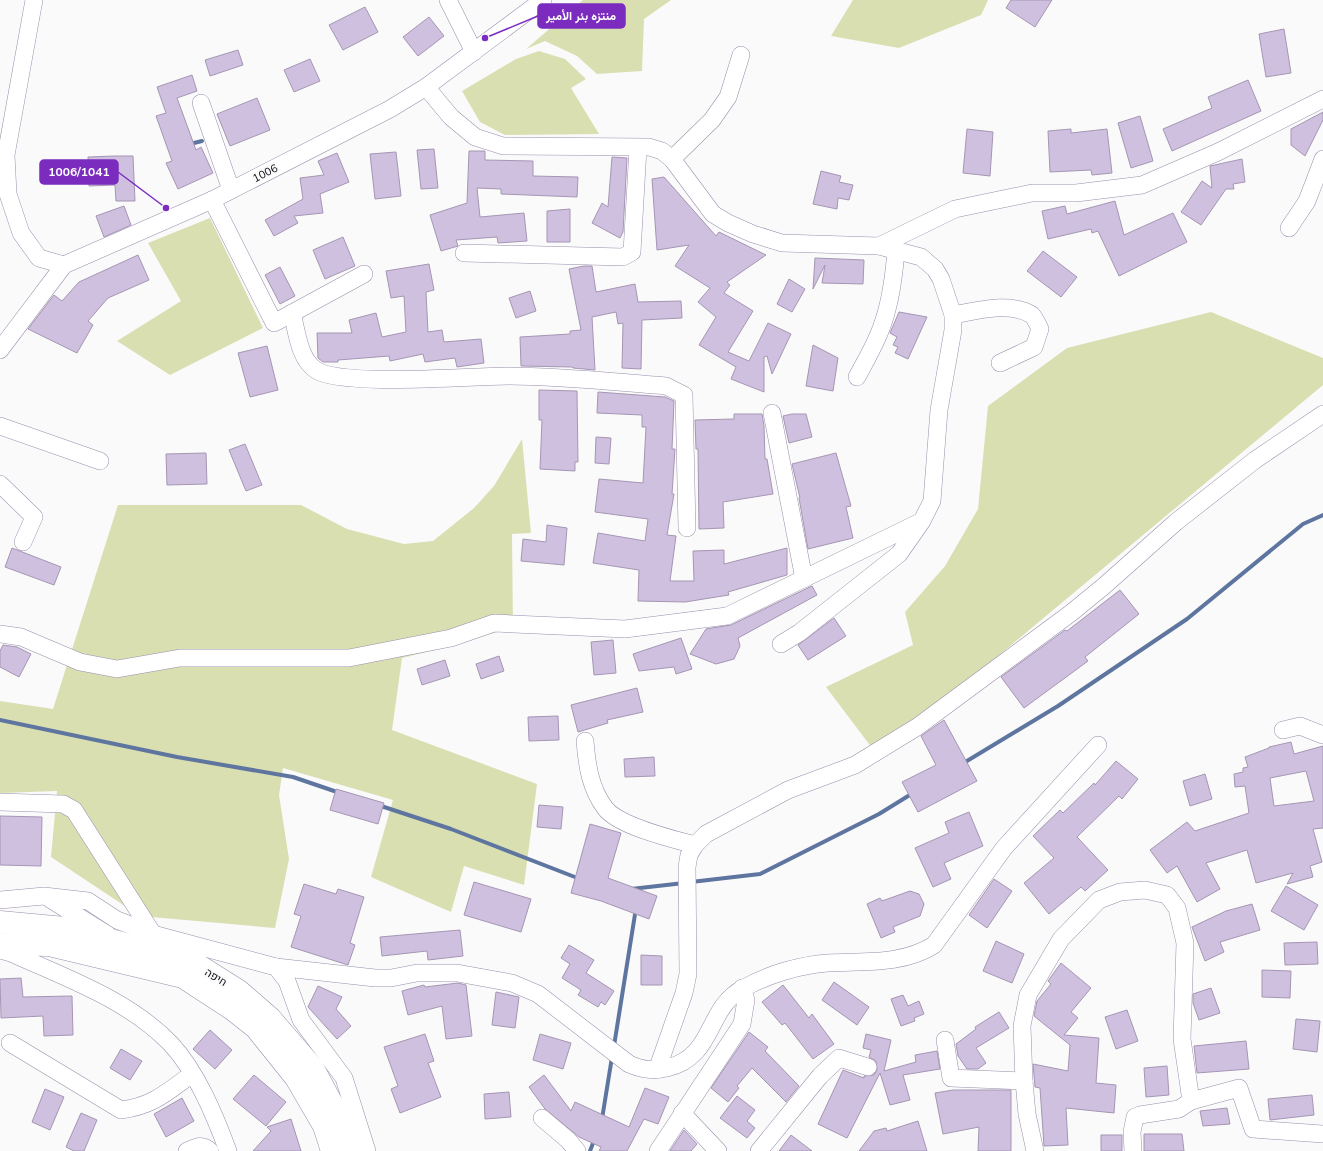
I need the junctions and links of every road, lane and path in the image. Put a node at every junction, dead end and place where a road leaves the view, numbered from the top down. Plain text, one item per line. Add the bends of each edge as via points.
1 (34, 0) edge
2 (448, 0) edge
3 (543, 0) edge
4 (474, 52) junction
5 (741, 55) dead end
6 (426, 87) junction
7 (1323, 99) edge
8 (201, 103) dead end
9 (638, 148) junction
10 (672, 159) junction
11 (1323, 159) edge
12 (231, 190) junction
13 (4, 194) edge
14 (212, 200) junction
15 (1289, 228) dead end
16 (879, 246) junction
17 (896, 249) junction
18 (464, 253) dead end
19 (64, 265) junction
20 (364, 274) dead end
21 (292, 313) junction
22 (953, 314) junction
23 (0, 350) edge
24 (1000, 364) dead end
25 (857, 377) dead end
26 (772, 413) dead end
27 (1323, 414) edge
28 (0, 426) edge
29 (100, 461) dead end
30 (0, 484) edge
31 (922, 521) junction
32 (687, 528) dead end
33 (23, 542) dead end
34 (804, 579) junction
35 (0, 634) edge
36 (781, 644) dead end
37 (1283, 730) dead end
38 (1323, 735) edge
39 (585, 741) dead end
40 (1098, 745) dead end
41 (0, 802) edge
42 (695, 845) junction
43 (44, 896) junction
44 (0, 900) edge
45 (0, 922) edge
46 (153, 934) junction
47 (0, 944) edge
48 (49, 945) junction
49 (125, 945) junction
50 (0, 950) edge
51 (276, 967) junction
52 (52, 972) junction
53 (742, 988) junction
54 (945, 1040) dead end
55 (10, 1043) dead end
56 (868, 1067) dead end
57 (657, 1070) junction
58 (192, 1074) junction
59 (1024, 1081) junction
60 (1192, 1102) junction
61 (682, 1113) junction
62 (542, 1118) dead end
63 (1323, 1134) edge
64 (186, 1151) edge
65 (210, 1151) edge
66 (228, 1151) edge
67 (332, 1151) edge
68 (351, 1151) edge
69 (367, 1151) edge
70 (577, 1151) edge
71 (658, 1151) edge
72 (718, 1151) edge
73 (759, 1151) edge
74 (1035, 1151) edge
75 (1132, 1151) edge

1 - 13 street via 6,155
2 - 4 street
3 - 4 street, 1006
4 - 6 street, 1006
5 - 10 street via 728,97 712,120
6 - 9 street via 451,117 475,137 503,146
6 - 12 street, 1006 via 390,109
7 - 16 street via 1218,152 1142,184 1076,193 1032,193 955,209
8 - 12 street
9 - 10 street via 649,147 662,151
9 - 18 street via 632,252 623,257
10 - 16 street via 713,214 728,223 782,243
11 - 15 street via 1307,201
12 - 14 street, 1006
13 - 19 street via 21,233 39,258
14 - 19 street, 1006
14 - 21 street via 274,323
16 - 17 street
17 - 22 street via 921,256 935,269 948,294
17 - 25 street via 894,280 886,314
19 - 23 street, 1006
20 - 21 street
21 - 32 street via 302,351 309,364 318,371 331,375 357,379 510,376 666,386 684,395
22 - 24 street via 998,308 1016,310 1033,316 1040,329 1034,347
22 - 31 street via 953,330 939,410 932,502
26 - 34 street
27 - 42 street via 1255,460 1176,522 1071,613 917,727 855,765 781,794 706,834
28 - 29 street
30 - 33 street via 34,517
31 - 34 street
31 - 36 street via 899,554 799,633
34 - 35 street via 727,616 625,629 494,623 451,638 349,658 180,658 117,669 80,662 21,637
37 - 38 street via 1300,726
39 - 42 street via 586,761 592,785 605,809 633,827
40 - 53 street via 1004,848 934,945 920,954 903,959 827,963 798,968 768,976
41 - 46 street via 63,804 74,810
42 - 57 street via 689,854 687,867 688,974 684,993
43 - 44 street
43 - 46 street via 88,901 116,920
43 - 49 street
45 - 49 highway, חיפה via 65,928
46 - 51 street
47 - 48 highway, חיפה
48 - 52 street via 38,951 39,957
48 - 67 highway, חיפה via 184,977 232,1009 256,1028 296,1078 324,1126
49 - 68 highway, חיפה via 193,962 239,991 270,1018 313,1068 340,1119
50 - 52 street
51 - 57 street via 375,978 416,973 458,973 512,983 538,994 629,1064 642,1070
51 - 69 street via 287,981 301,1020 344,1078
52 - 58 street via 109,998 152,1025 172,1045
53 - 57 street via 726,1002 695,1054 684,1063
53 - 61 street via 746,1000 742,1024
54 - 59 street via 951,1078
55 - 58 street via 121,1110 139,1108 157,1099
56 - 73 street via 839,1058 820,1076
58 - 66 street via 215,1116
59 - 60 street via 1022,1026 1028,996 1061,939 1099,900 1120,892 1145,890 1167,895 1177,908 1185,943 1182,1039
59 - 74 street via 1027,1114
60 - 63 street via 1239,1088 1253,1129
60 - 75 street via 1179,1109 1135,1117
61 - 71 street
61 - 72 street
62 - 70 street
64 - 65 street via 200,1145

